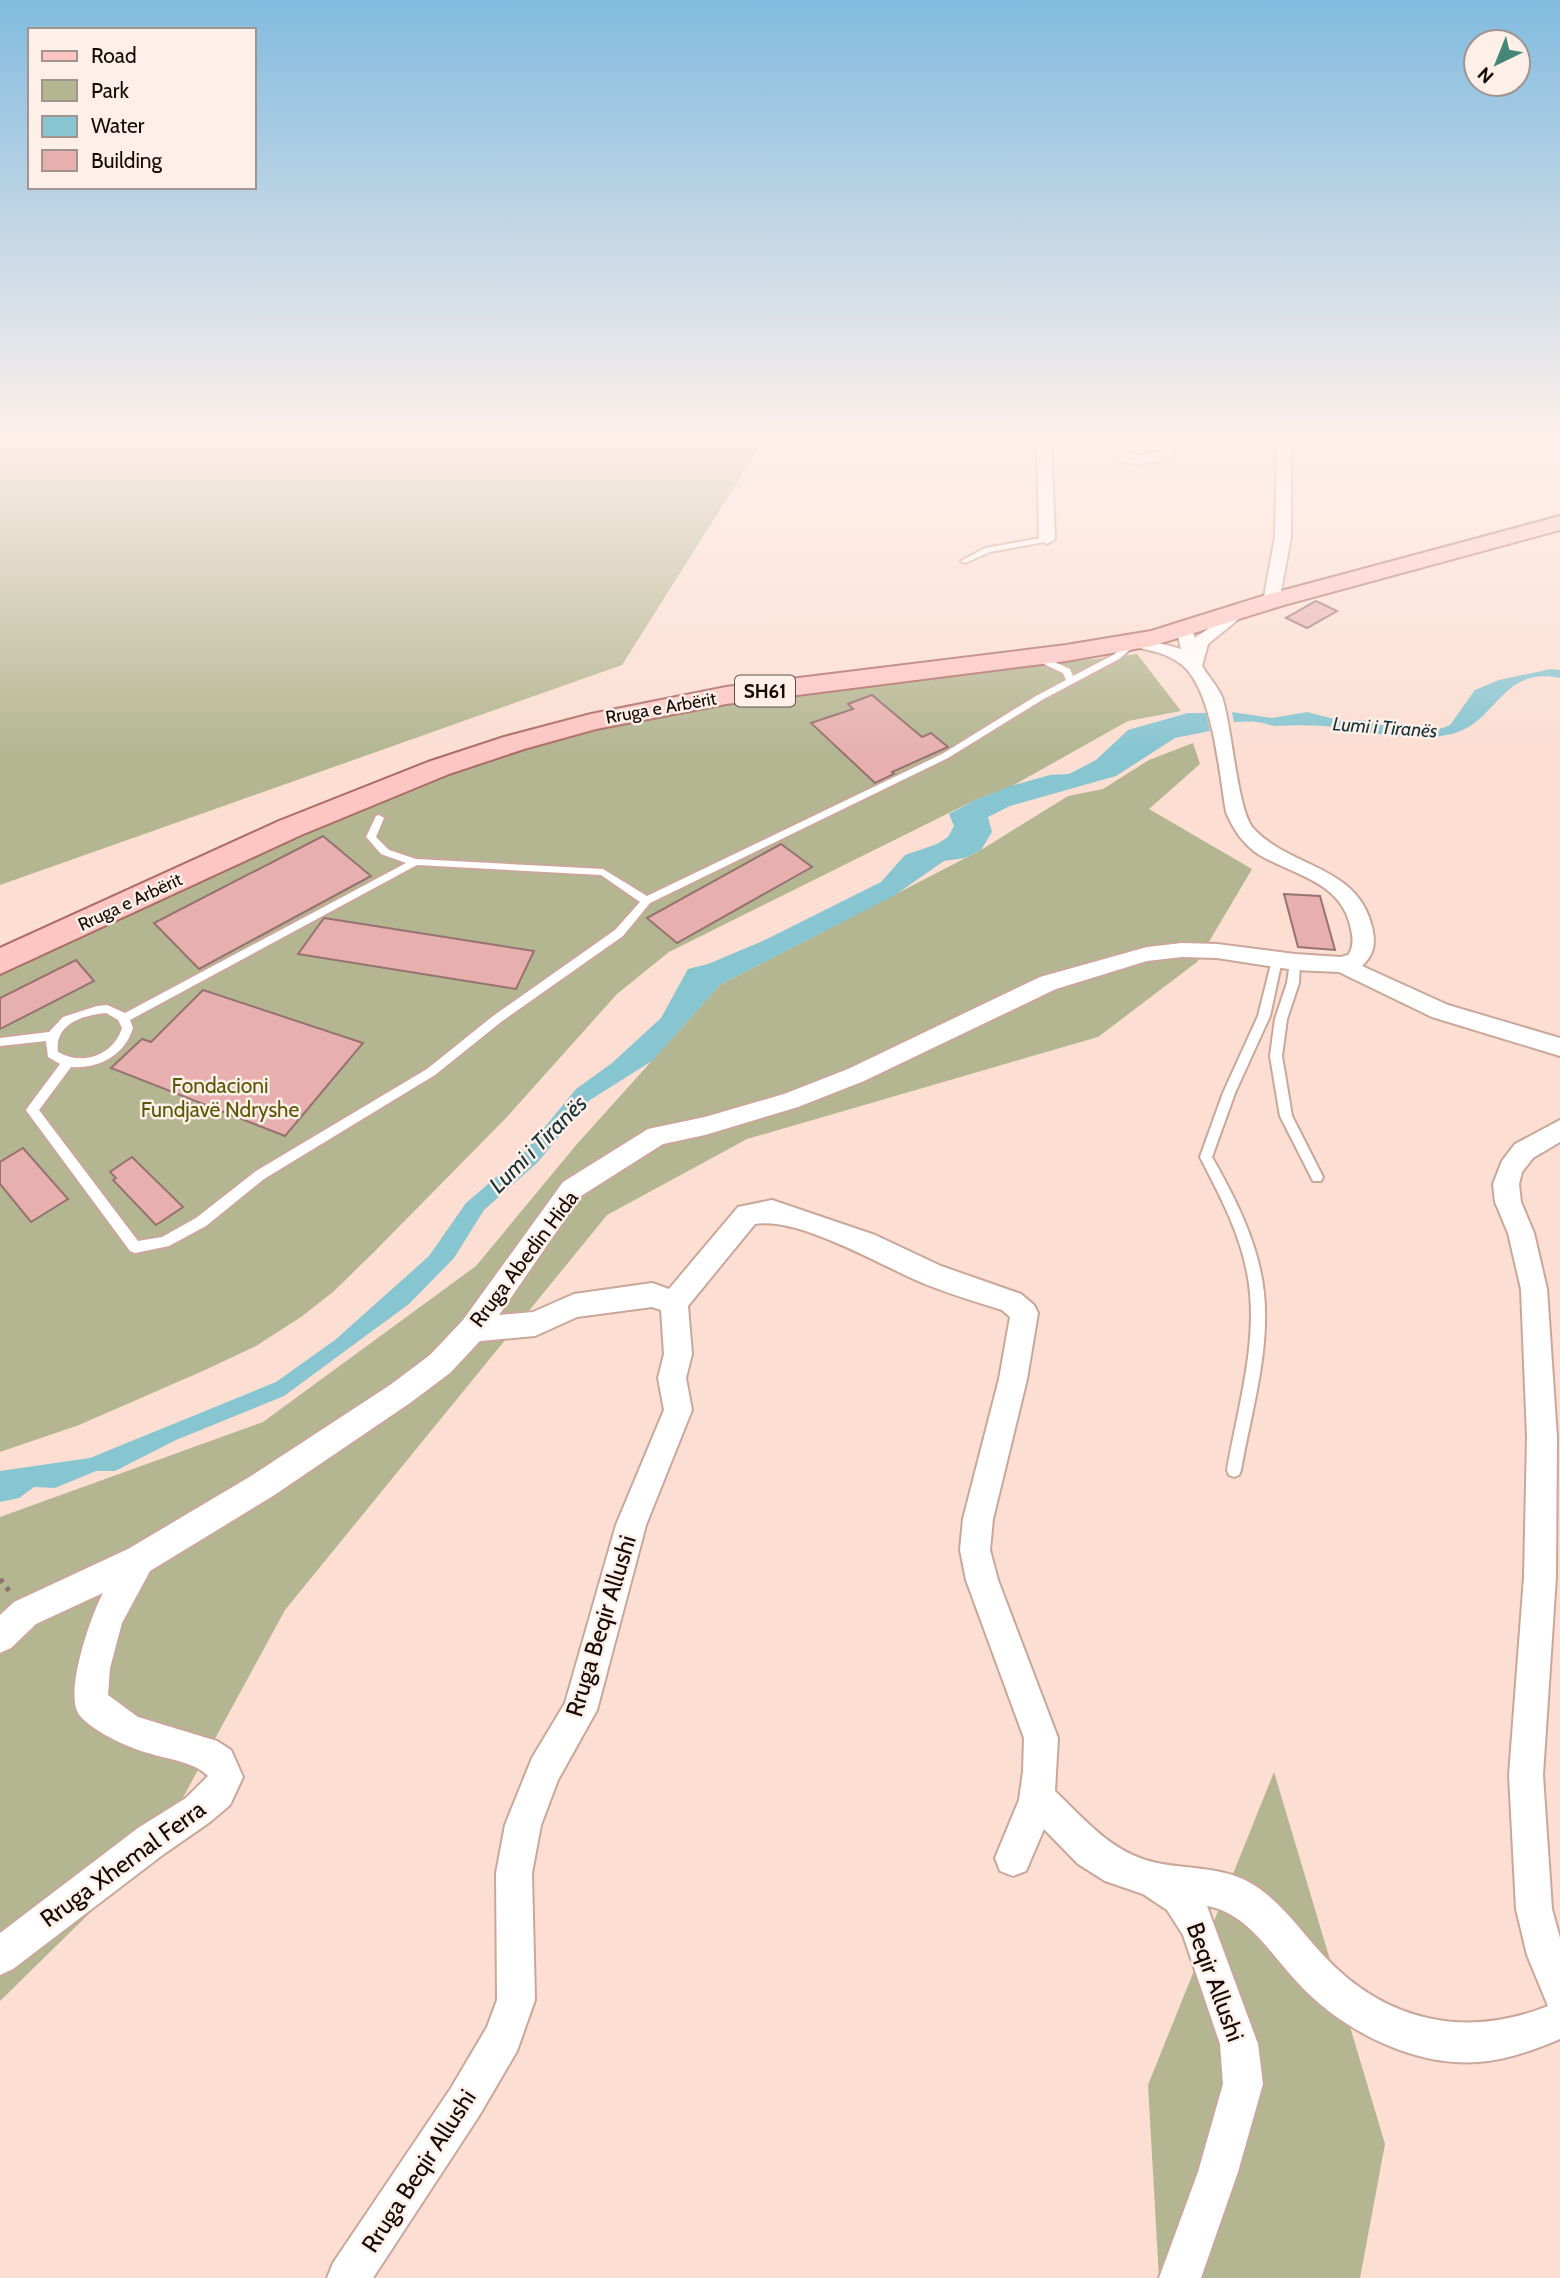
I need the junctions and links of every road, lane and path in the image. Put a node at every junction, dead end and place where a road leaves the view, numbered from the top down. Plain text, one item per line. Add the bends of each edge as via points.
1 (1039, 541) edge
2 (1282, 541) edge
3 (1493, 541) edge
4 (965, 561) dead end
5 (1271, 602) junction
6 (1238, 613) junction
7 (1185, 631) junction
8 (1136, 642) junction
9 (1036, 657) junction
10 (1193, 666) junction
11 (1071, 681) junction
12 (379, 818) dead end
13 (415, 862) junction
14 (646, 901) junction
15 (1286, 961) junction
16 (0, 962) edge
17 (1343, 964) junction
18 (125, 1018) junction
19 (51, 1036) junction
20 (0, 1042) edge
21 (1559, 1047) edge
22 (67, 1064) junction
23 (1560, 1130) edge
24 (1317, 1177) dead end
25 (674, 1303) junction
26 (473, 1329) junction
27 (1234, 1470) dead end
28 (139, 1560) junction
29 (0, 1637) edge
30 (1038, 1798) junction
31 (1013, 1858) dead end
32 (1152, 1879) junction
33 (0, 1956) edge
34 (1560, 1992) edge
35 (1560, 2020) edge
36 (348, 2278) edge
37 (1180, 2278) edge

1 - 4 lane via 988,550
2 - 5 street
3 - 5 main road, Rruga e Arbërit / SH61
5 - 6 main road, Rruga e Arbërit / SH61
6 - 7 main road, Rruga e Arbërit / SH61
6 - 10 street via 1200,642
7 - 8 main road, Rruga e Arbërit / SH61
7 - 10 street
8 - 9 main road, Rruga e Arbërit / SH61
8 - 10 street via 1161,646
8 - 11 lane
9 - 11 lane via 1066,671
9 - 16 main road, Rruga e Arbërit / SH61 via 736,695 540,736 397,784
10 - 17 street via 1213,696 1242,828 1265,849 1322,876 1351,902 1364,939 1356,961
11 - 14 lane via 945,756
12 - 13 lane via 371,837 386,852
13 - 14 lane via 603,872
13 - 18 lane
14 - 22 lane via 619,933 431,1072 260,1175 201,1222 164,1242 135,1247 32,1110
15 - 17 street, Rruga Abedin Hida
15 - 24 lane via 1293,983 1281,1019 1276,1056 1286,1116
15 - 26 street, Rruga Abedin Hida via 1182,950 1101,966 1048,983 790,1101 657,1136 572,1189
15 - 27 lane via 1206,1157 1225,1190 1254,1273 1258,1316
17 - 21 street via 1440,1011
18 - 19 lane via 107,1009 81,1013
18 - 22 lane via 128,1034 115,1051 92,1062
19 - 20 lane
19 - 22 lane via 52,1054
23 - 34 street via 1524,1151 1506,1184 1534,1289 1542,1437 1540,1577 1526,1775 1534,1909
25 - 26 street via 643,1296 574,1306 535,1324
25 - 30 street via 747,1215 772,1211 866,1243 933,1275 1011,1302 1024,1313 975,1550 1041,1738
25 - 36 street, Rruga Beqir Allushi via 678,1354 672,1378 678,1410 631,1525 580,1710 544,1770 523,1825 514,1895 516,2000 503,2037 465,2102
26 - 28 street, Rruga Abedin Hida via 440,1364 400,1394
28 - 29 street, Rruga Abedin Hida via 25,1614
28 - 33 street, Rruga Xhemal Ferra via 107,1618 94,1668 91,1703 130,1731 205,1753 219,1762 226,1777 218,1793 198,1810
30 - 31 street
30 - 32 street, Beqir Allushi via 1091,1850 1118,1868
32 - 35 street via 1231,1892 1252,1906 1322,1982 1376,2020 1430,2042 1485,2044
32 - 37 street, Beqir Allushi via 1180,1897 1198,1925 1239,2044 1243,2084

